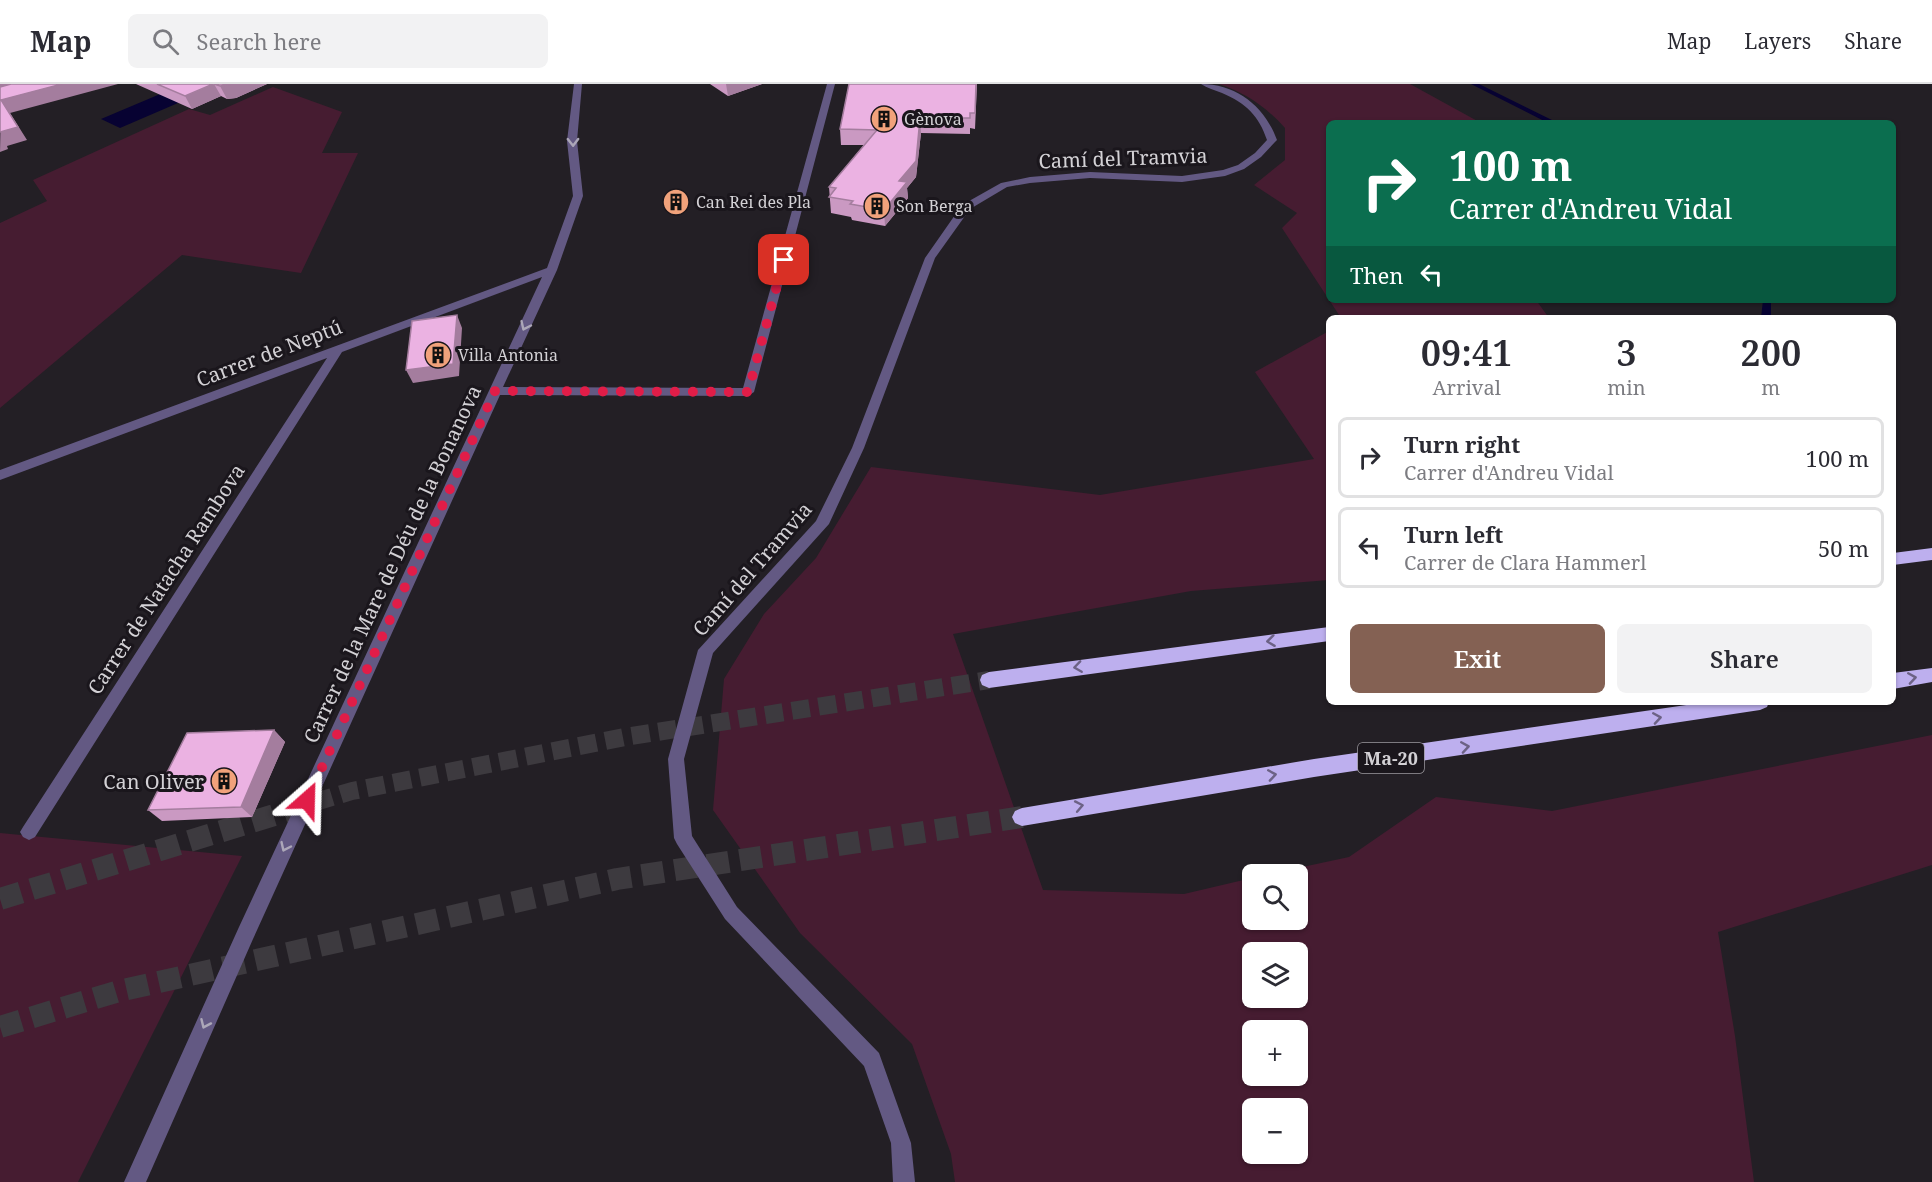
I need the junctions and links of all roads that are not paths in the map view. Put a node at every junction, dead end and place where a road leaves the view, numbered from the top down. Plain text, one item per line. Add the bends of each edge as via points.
1 (578, 84) edge
2 (831, 84) edge
3 (1205, 84) edge
4 (552, 270) junction
5 (339, 348) junction
6 (495, 391) junction
7 (0, 475) edge
8 (1932, 554) edge
9 (1896, 559) edge
10 (1326, 634) edge
11 (1932, 675) edge
12 (989, 680) tunnel mouth
13 (1896, 681) edge
14 (1740, 705) edge
15 (1022, 817) tunnel mouth
16 (29, 832) dead end
17 (135, 1182) edge
18 (904, 1182) edge

1 -> 4 street, Carrer de la Mare de Déu de la Bonanova via 572,141 578,196
2 - 6 street via 748,392
3 - 18 street, Camí del Tramvia via 1256,107 1268,123 1272,140 1241,167 1182,178 1090,175 1030,180 1004,186 966,207 930,258 858,448 822,524 706,650 703,660 676,759 683,838 731,913 872,1060 901,1143
4 - 5 street, Carrer de Neptú
4 -> 6 street, Carrer de la Mare de Déu de la Bonanova
5 - 7 street, Carrer de Neptú
5 - 16 street, Carrer de Natacha Rambova
6 -> 17 street, Carrer de la Mare de Déu de la Bonanova
8 - 9 highway
10 -> 12 highway
13 -> 11 highway
15 -> 14 highway, Ma-20 via 1302,770

